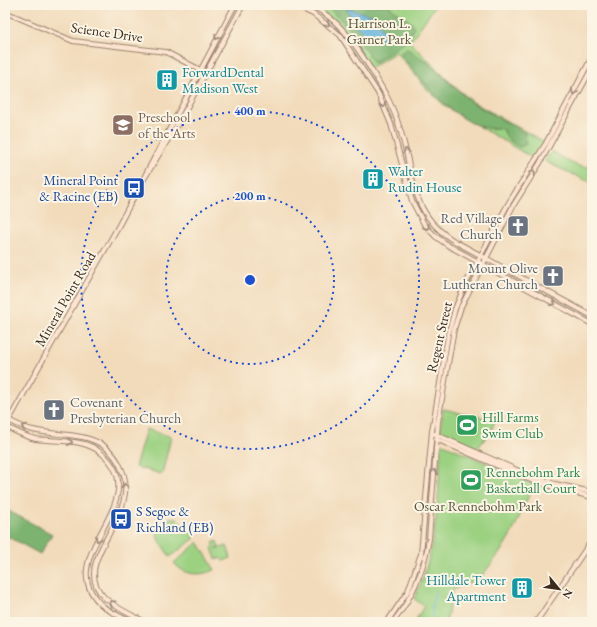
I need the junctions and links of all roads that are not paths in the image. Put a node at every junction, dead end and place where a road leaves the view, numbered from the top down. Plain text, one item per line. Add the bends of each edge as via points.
1 (235, 5) edge
2 (243, 5) edge
3 (294, 5) edge
4 (311, 5) edge
5 (5, 12) edge
6 (592, 57) edge
7 (592, 68) edge
8 (200, 69) junction
9 (206, 73) junction
10 (142, 181) junction
11 (483, 256) junction
12 (478, 262) junction
13 (482, 264) junction
14 (592, 316) edge
15 (592, 324) edge
16 (7, 419) edge
17 (5, 427) edge
18 (431, 434) junction
19 (436, 437) junction
20 (592, 492) edge
21 (592, 496) edge
22 (428, 510) junction
23 (592, 540) edge
24 (130, 622) edge
25 (145, 622) edge
26 (387, 622) edge
27 (393, 622) edge
28 (536, 622) edge

1 -> 8 street, Mineral Point Road
2 - 9 street, Mineral Point Road
3 -> 12 street via 323,20 340,35 378,94 391,124 412,200 424,224 449,246
11 -> 4 street via 444,235 426,215 417,198 390,101 347,33 327,14
5 - 8 street, Science Drive via 73,41 160,50
6 -> 11 street, Regent Street
11 -> 7 street, Regent Street
8 - 9 street, Science Drive
8 - 10 street, Mineral Point Road
9 - 10 street, Mineral Point Road via 165,147
10 - 16 street, Mineral Point Road
11 - 12 street, Regent Street
11 - 13 street, Regent Street
11 - 14 street
12 - 13 street
12 - 18 street, Regent Street via 459,297 451,320
13 -> 15 street
13 - 19 street, Regent Street via 465,297 454,329
16 - 17 street, Mineral Point Road
25 -> 16 street via 108,600 99,591 95,582 96,559 125,500 125,478 118,460 110,451 92,440 32,430
17 -> 24 street via 28,437 89,446 104,455 113,468 118,486 116,504 90,555 86,574 99,602
18 - 19 street
18 - 22 street, Regent Street
19 - 20 street via 528,475
19 - 21 street via 534,482
22 -> 19 street, Regent Street
22 - 26 street, Regent Street via 417,570 404,597
22 - 27 street, Regent Street via 427,549 421,572 410,596
23 - 28 street

